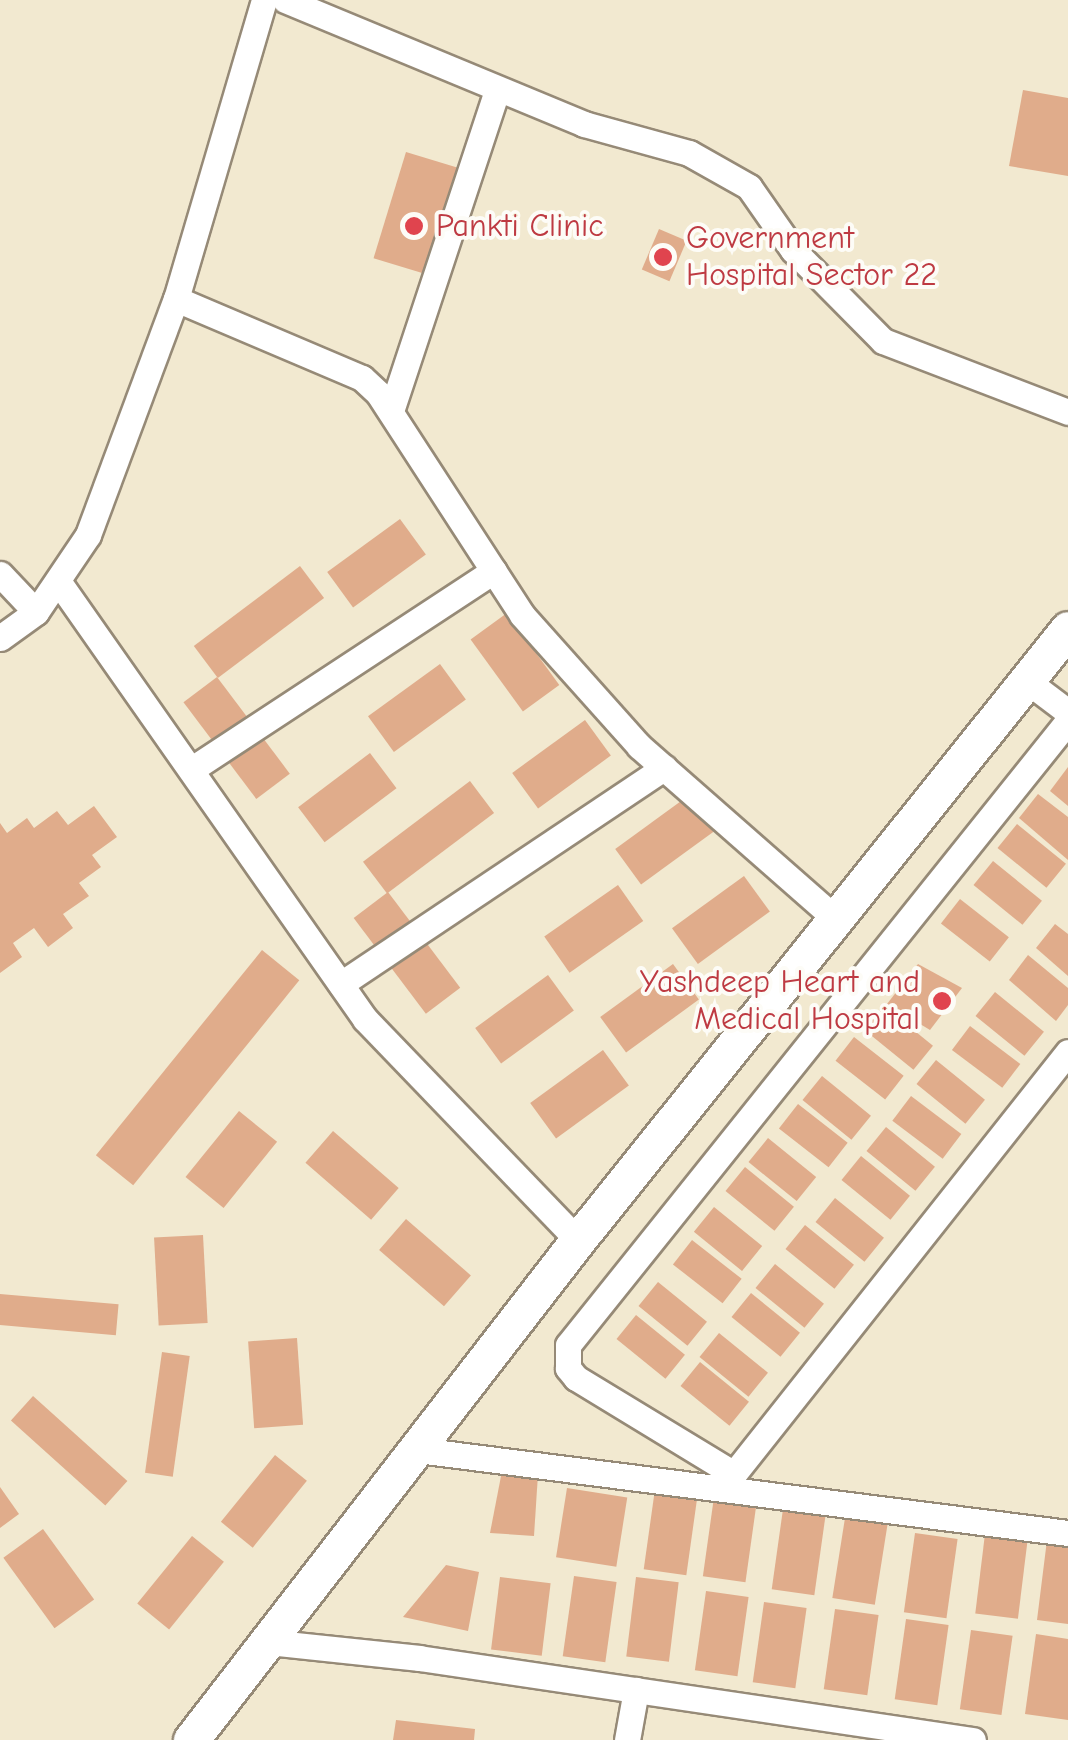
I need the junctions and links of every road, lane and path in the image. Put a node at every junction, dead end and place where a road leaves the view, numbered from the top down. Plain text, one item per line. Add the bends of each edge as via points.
1 (264, 0) edge
2 (285, 0) edge
3 (497, 91) junction
4 (176, 299) junction
5 (391, 412) junction
6 (1068, 412) edge
7 (2, 572) edge
8 (494, 572) junction
9 (58, 581) junction
10 (36, 612) junction
11 (1068, 628) edge
12 (0, 638) edge
13 (1027, 681) junction
14 (1068, 712) edge
15 (1068, 721) edge
16 (192, 768) junction
17 (664, 768) junction
18 (835, 918) junction
19 (341, 984) junction
20 (1068, 1052) edge
21 (578, 1240) junction
22 (418, 1450) junction
23 (729, 1479) junction
24 (1068, 1533) edge
25 (267, 1642) junction
26 (636, 1690) junction
27 (190, 1740) edge
28 (627, 1740) edge
29 (973, 1740) edge

1 - 4 street
2 - 3 street
3 - 5 street
3 - 6 street via 704,162 749,187 792,250 883,341
4 - 5 street via 362,378
4 - 9 street via 88,535
5 - 8 street
7 - 10 street
8 - 16 street
8 - 17 street via 522,615
9 - 10 street
9 - 16 street
10 - 12 street
11 - 13 street
13 - 14 street
13 - 18 street
15 - 23 street via 568,1346 568,1368 576,1378
16 - 19 street
17 - 18 street
17 - 19 street
18 - 21 street
19 - 21 street via 365,1019
20 - 23 street
21 - 22 street
22 - 23 street
22 - 25 street
23 - 24 street
25 - 26 street
25 - 27 street
26 - 28 street
26 - 29 street

